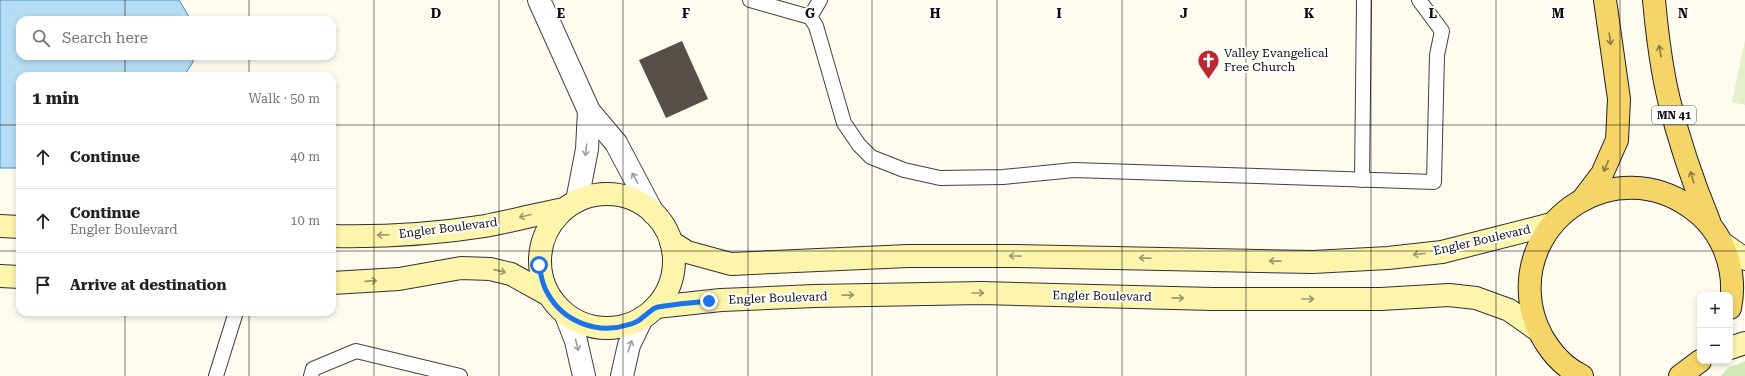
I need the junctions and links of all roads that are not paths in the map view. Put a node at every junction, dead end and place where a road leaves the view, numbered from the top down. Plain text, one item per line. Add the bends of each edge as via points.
1 (539, 0) edge
2 (750, 0) edge
3 (820, 0) edge
4 (1364, 0) edge
5 (1419, 0) edge
6 (1605, 0) edge
7 (1654, 0) edge
8 (810, 17) junction
9 (589, 111) junction
10 (1362, 180) junction
11 (1583, 199) junction
12 (570, 205) junction
13 (653, 213) junction
14 (1552, 224) junction
15 (0, 226) edge
16 (16, 226) edge
17 (1717, 234) junction
18 (336, 236) edge
19 (671, 242) junction
20 (1745, 259) edge
21 (0, 276) edge
22 (16, 277) edge
23 (336, 283) edge
24 (1731, 292) edge
25 (547, 294) junction
26 (649, 313) junction
27 (566, 315) junction
28 (235, 316) edge
29 (1539, 331) junction
30 (1745, 343) edge
31 (1733, 347) edge
32 (1565, 369) edge
33 (216, 376) edge
34 (311, 376) edge
35 (460, 376) edge
36 (584, 376) edge
37 (622, 376) edge
38 (1582, 376) edge

1 - 9 street
2 - 8 lane
3 - 8 lane
4 - 10 lane
5 - 10 lane via 1442,31 1438,55 1434,182
6 -> 11 main road, MN 41 via 1619,99 1617,140 1602,174
17 -> 7 main road, MN 41 via 1695,187 1669,99
8 - 10 lane via 816,26 844,123 871,157 904,170 940,178 1003,177 1074,170
9 -> 12 street via 587,149
13 -> 9 street via 616,143
11 - 14 main road, MN 41 via 1566,210
11 - 17 main road, MN 41 via 1602,191 1622,187 1662,191 1697,212
12 - 13 main road via 592,196 607,194 639,202
12 -> 18 main road, Engler Boulevard via 486,226 420,234
12 - 25 main road via 553,221 540,250 539,265
13 - 19 main road via 664,226
14 -> 19 main road, Engler Boulevard via 1442,252 1313,262 908,256 731,264 687,252
14 - 29 main road, MN 41 via 1539,245 1530,275 1533,313
15 - 16 main road
17 - 20 main road
17 - 24 main road, MN 41 via 1729,262
19 - 26 main road via 674,260 672,277 666,293
21 - 22 main road
23 -> 25 main road via 398,279 462,268 490,269 511,274
25 - 27 main road
26 - 27 main road via 626,326 609,328 592,327
26 -> 29 main road, Engler Boulevard via 721,300 822,296 982,293 1236,299 1381,299 1449,295 1476,298 1509,310
37 -> 26 street via 629,344
27 -> 36 street
28 - 33 lane
29 - 32 main road, MN 41
30 - 31 main road
32 - 38 main road, MN 41
34 - 35 lane via 313,369 356,351

